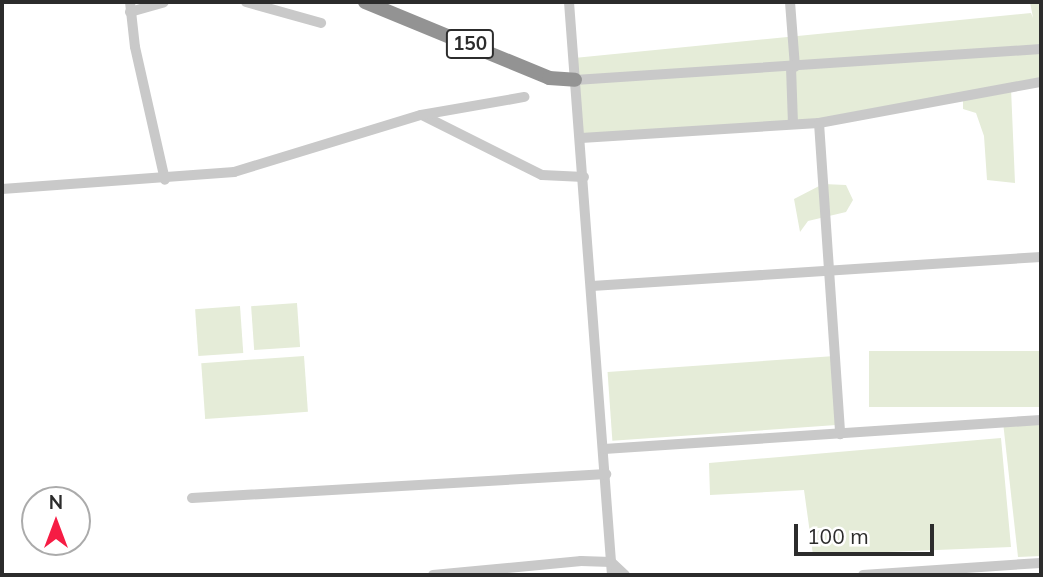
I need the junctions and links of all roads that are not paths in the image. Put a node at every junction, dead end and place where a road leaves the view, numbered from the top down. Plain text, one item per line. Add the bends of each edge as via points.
1 (164, 2) edge
2 (246, 2) edge
3 (365, 2) edge
4 (569, 2) edge
5 (790, 2) edge
6 (130, 7) edge
7 (321, 23) dead end
8 (1041, 49) edge
9 (793, 67) junction
10 (575, 80) junction
11 (1041, 82) edge
12 (524, 97) dead end
13 (421, 115) junction
14 (819, 123) junction
15 (793, 124) junction
16 (581, 138) junction
17 (584, 177) junction
18 (165, 180) junction
19 (2, 189) edge
20 (1041, 257) edge
21 (829, 271) junction
22 (592, 286) junction
23 (1041, 420) edge
24 (841, 434) junction
25 (604, 449) junction
26 (606, 474) junction
27 (192, 498) dead end
28 (611, 562) junction
29 (1041, 563) edge
30 (943, 573) edge
31 (891, 574) edge
32 (433, 575) edge
33 (612, 575) edge
34 (625, 575) edge
35 (863, 575) edge

1 - 6 street
2 - 7 street
3 - 10 highway, 150 via 549,78
4 - 10 street
5 - 9 street
6 - 18 street
8 - 9 street
9 - 10 street
9 - 15 street
10 - 16 street
11 - 14 street
12 - 13 street
13 - 17 street via 542,176
13 - 18 street via 234,172
14 - 15 street
14 - 21 street
15 - 16 street
16 - 17 street
17 - 22 street
18 - 19 street
20 - 21 street
21 - 22 street
21 - 24 street
22 - 25 street
23 - 24 street
24 - 25 street
25 - 26 street
26 - 27 street
26 - 28 street
28 - 32 street
28 - 33 street
28 - 34 street
29 - 30 street
30 - 31 street
31 - 35 street

